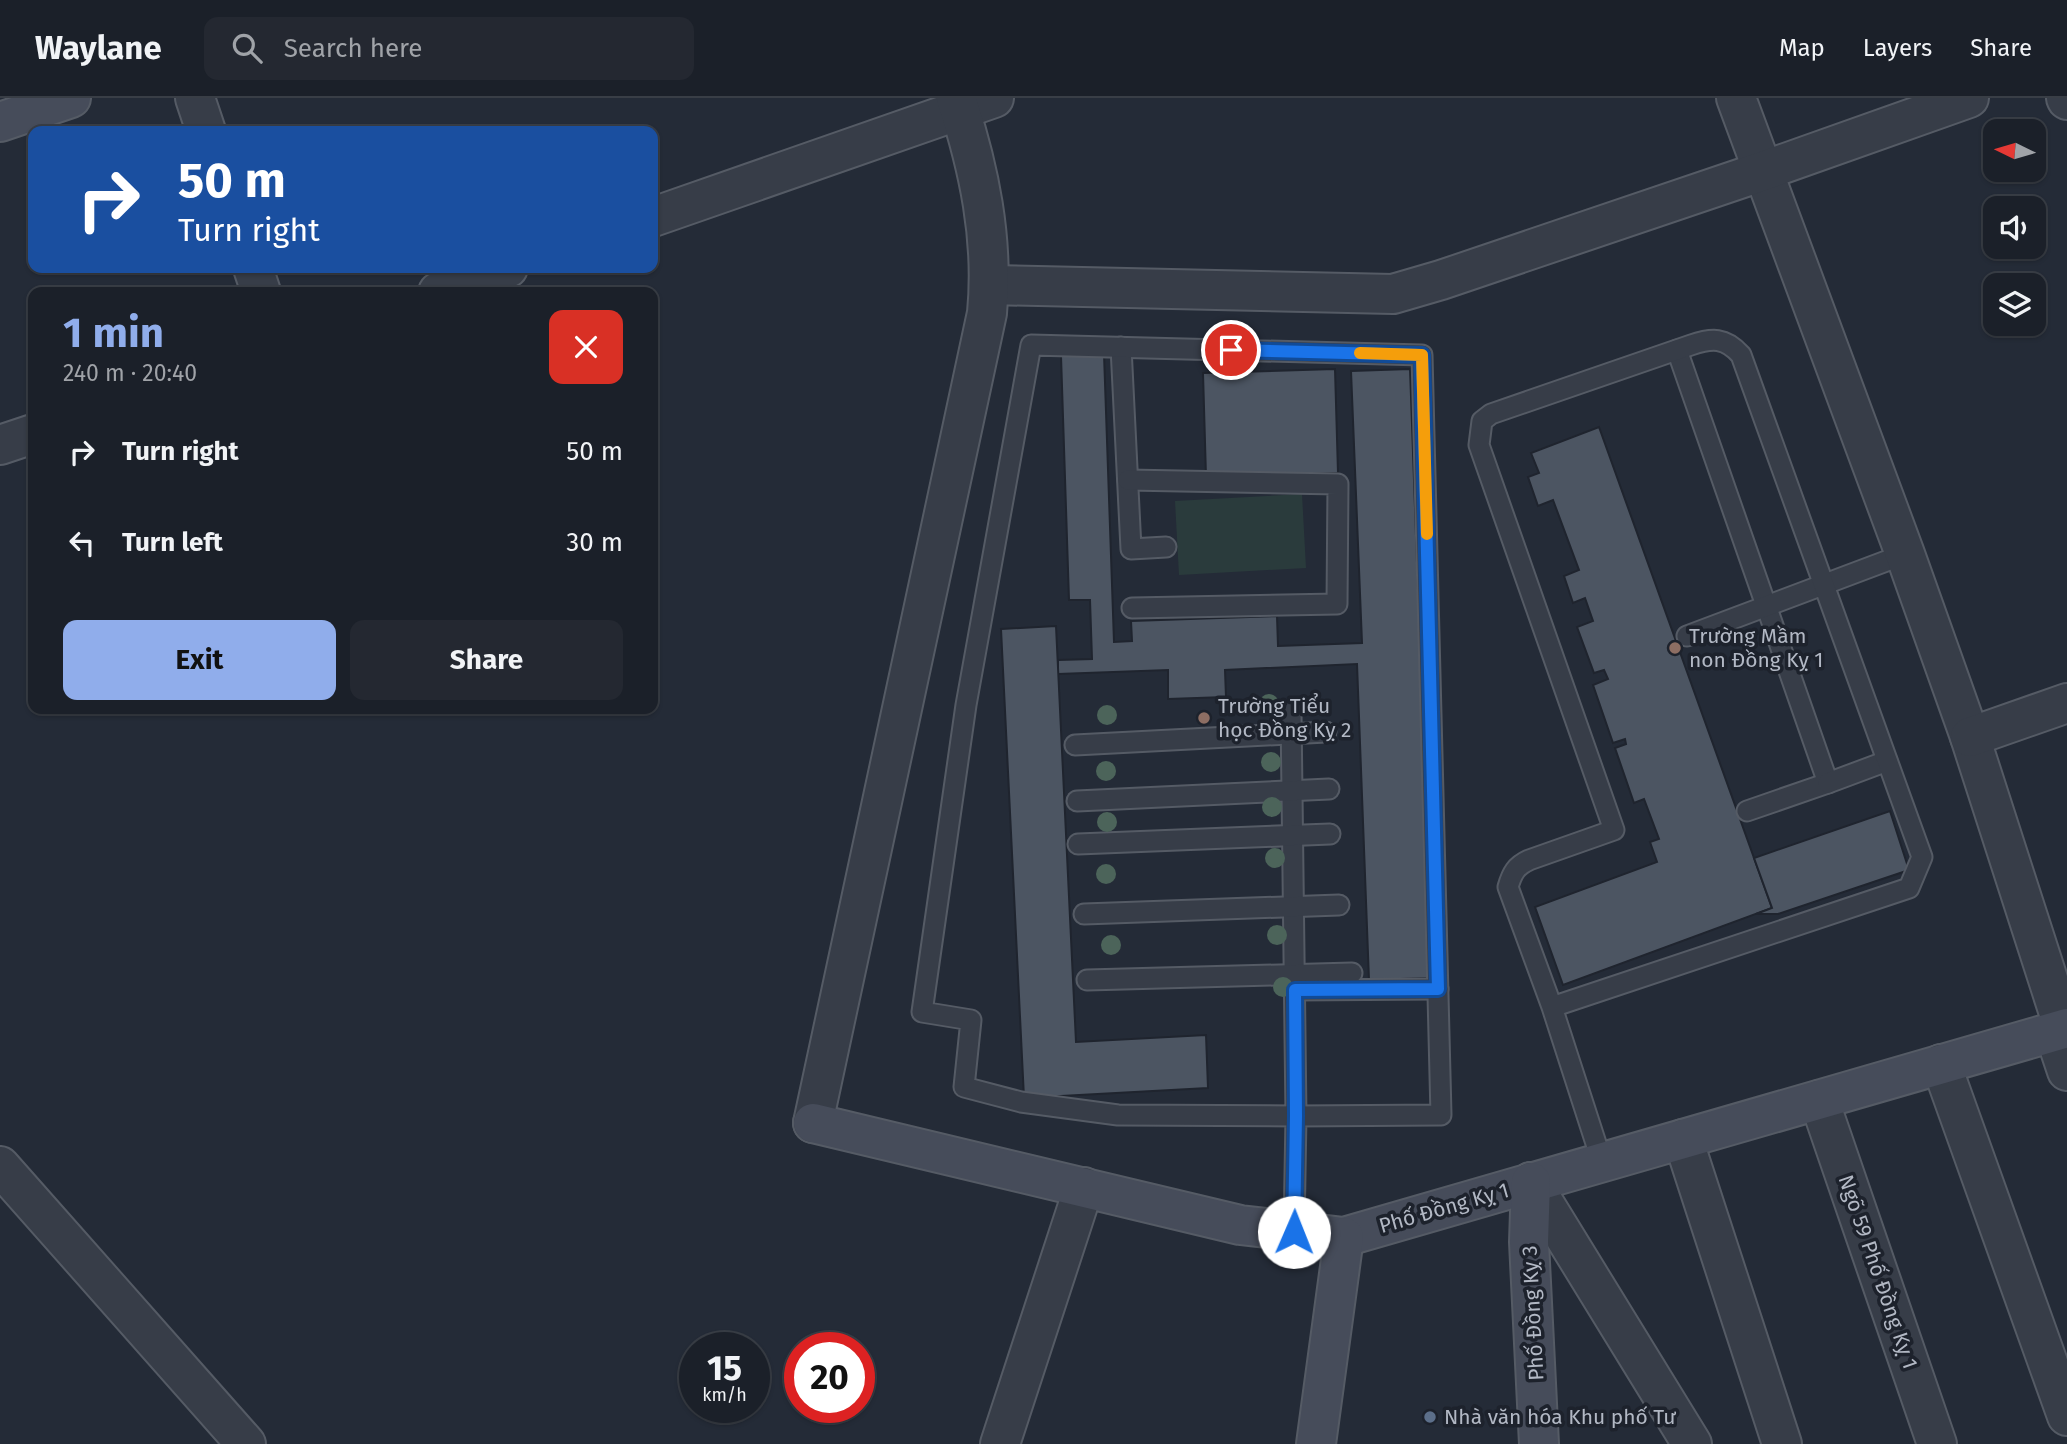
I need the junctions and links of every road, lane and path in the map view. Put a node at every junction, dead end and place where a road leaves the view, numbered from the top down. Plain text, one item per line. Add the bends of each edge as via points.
1 (71, 98) edge
2 (195, 98) edge
3 (1736, 98) edge
4 (1969, 98) edge
5 (970, 102) edge
6 (0, 122) edge
7 (204, 126) edge
8 (1763, 171) junction
9 (658, 215) edge
10 (493, 273) edge
11 (990, 285) junction
12 (453, 287) edge
13 (1121, 347) junction
14 (1677, 350) junction
15 (28, 436) edge
16 (0, 445) edge
17 (1128, 480) junction
18 (1167, 547) dead end
19 (1905, 554) junction
20 (1824, 585) junction
21 (1767, 606) junction
22 (1132, 608) dead end
23 (1687, 636) dead end
24 (2067, 703) edge
25 (1291, 713) dead end
26 (1326, 732) dead end
27 (1292, 734) junction
28 (1969, 737) junction
29 (1075, 745) dead end
30 (1887, 761) junction
31 (1828, 783) junction
32 (1329, 789) dead end
33 (1292, 791) junction
34 (1077, 801) dead end
35 (1746, 811) dead end
36 (1330, 834) dead end
37 (1293, 835) junction
38 (1078, 844) dead end
39 (1339, 905) dead end
40 (1294, 907) junction
41 (1084, 914) dead end
42 (1352, 973) dead end
43 (1087, 980) dead end
44 (1295, 982) junction
45 (1438, 989) junction
46 (1552, 1007) junction
47 (2062, 1029) edge
48 (1941, 1065) junction
49 (2067, 1071) edge
50 (1818, 1100) junction
51 (1296, 1116) junction
52 (1683, 1139) junction
53 (1602, 1162) junction
54 (0, 1166) edge
55 (1531, 1182) junction
56 (1084, 1187) junction
57 (1294, 1232) junction
58 (1343, 1237) junction
59 (2067, 1416) edge
60 (246, 1444) edge
61 (1000, 1444) edge
62 (1316, 1444) edge
63 (1539, 1444) edge
64 (1692, 1444) edge
65 (1782, 1444) edge
66 (1937, 1444) edge

1 - 6 street
2 - 7 street
3 - 8 street
4 - 8 street
5 - 9 street
5 - 11 street via 989,240
8 - 11 street via 1393,294
8 - 19 street
10 - 12 street
11 - 56 street, Phố Đồng Kỵ 1 via 985,326 813,1123
13 - 17 lane
13 - 45 lane via 1422,355
13 - 51 lane via 1031,345 965,705 922,1012 971,1020 964,1087 1021,1102 1118,1115
14 - 20 lane via 1707,340 1722,341 1741,355
14 - 21 lane
14 - 46 lane via 1482,421 1479,446 1614,830 1529,860 1512,873 1508,887
15 - 16 street
17 - 18 lane via 1131,549
17 - 22 lane via 1338,485 1337,604
19 - 20 lane
19 - 28 street
20 - 21 lane
20 - 30 lane
21 - 23 lane
21 - 31 lane
24 - 28 street
25 - 27 lane
26 - 27 lane
27 - 29 lane
27 - 33 lane
28 - 47 street
30 - 31 lane
30 - 46 lane via 1922,857 1909,888
31 - 35 lane
32 - 33 lane
33 - 34 lane
33 - 37 lane
36 - 37 lane
37 - 38 lane
37 - 40 lane
39 - 40 lane
40 - 41 lane
40 - 44 lane
42 - 44 lane
43 - 44 lane
44 - 45 lane
44 - 51 lane
45 - 51 lane via 1441,1115
46 - 53 lane
47 - 48 street, Phố Đồng Kỵ 1
47 - 49 street
48 - 50 street, Phố Đồng Kỵ 1
48 - 59 street
50 - 52 street, Phố Đồng Kỵ 1
50 - 66 street, Ngõ 59 Phố Đồng Kỵ 1
51 - 57 lane
52 - 53 street, Phố Đồng Kỵ 1
52 - 65 street
53 - 55 street, Phố Đồng Kỵ 1
54 - 60 street
55 - 58 street, Phố Đồng Kỵ 1
55 - 63 street, Phố Đồng Kỵ 3 via 1529,1242
55 - 64 street
56 - 57 street, Phố Đồng Kỵ 1 via 1240,1225
56 - 61 street
57 - 58 street, Phố Đồng Kỵ 1
58 - 62 street

